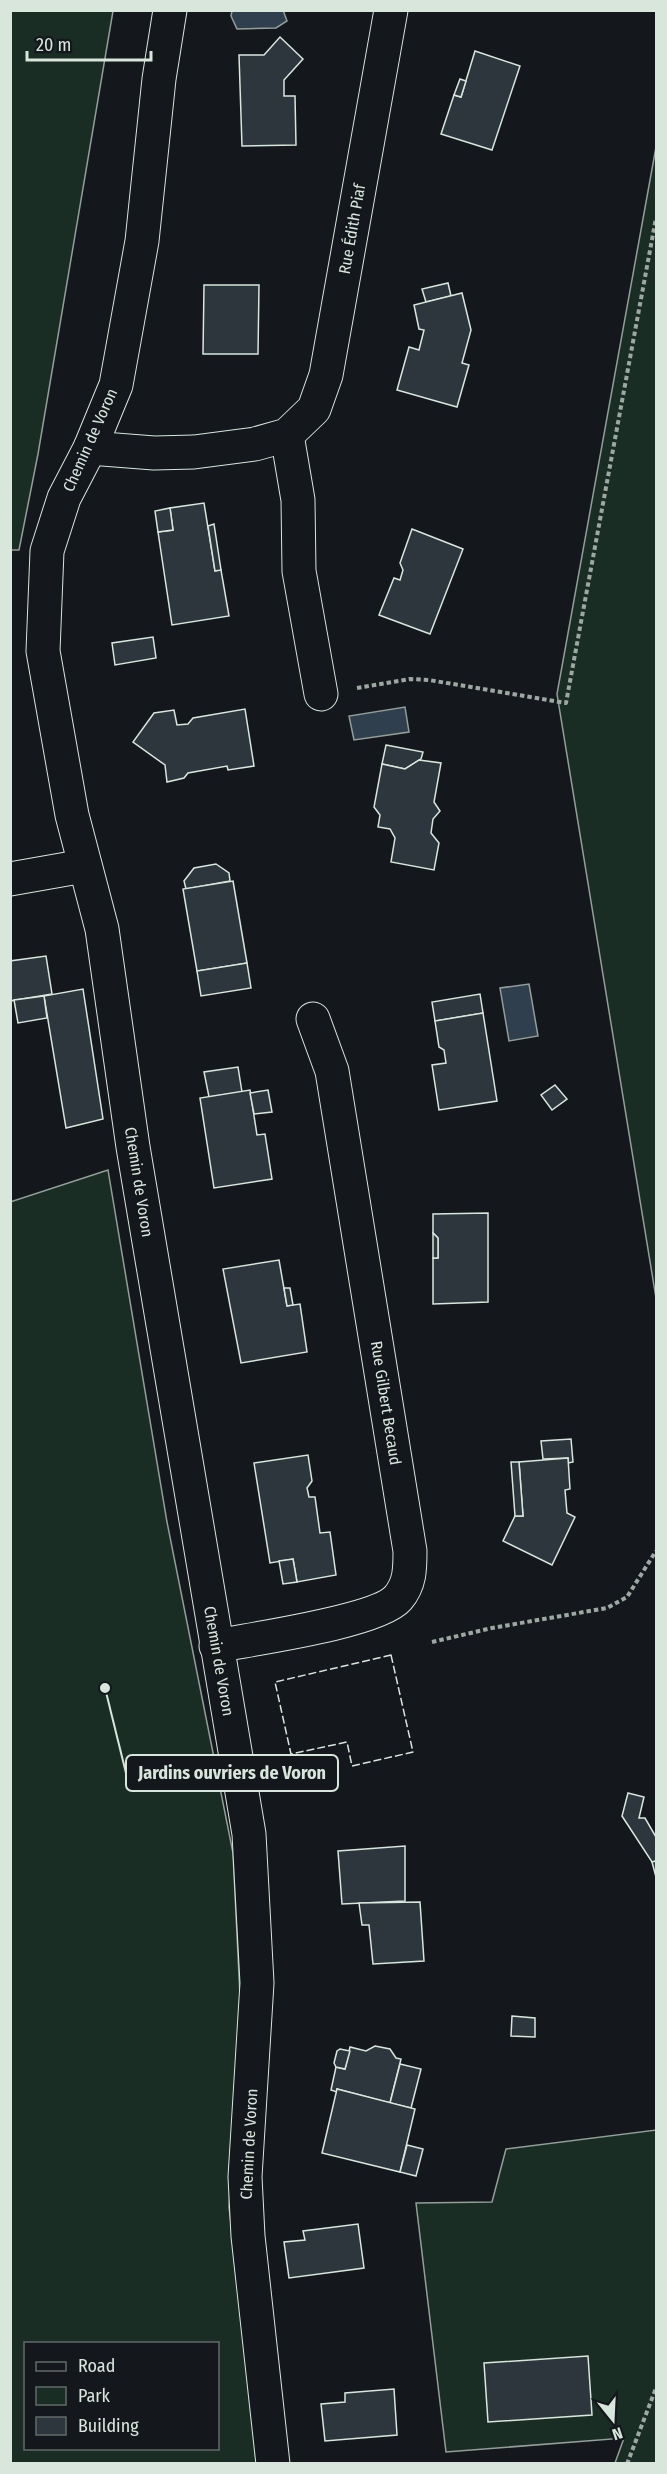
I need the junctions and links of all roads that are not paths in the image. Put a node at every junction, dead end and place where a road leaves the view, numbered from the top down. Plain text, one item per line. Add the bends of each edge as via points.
1 (170, 10) edge
2 (392, 10) edge
3 (287, 435) junction
4 (90, 448) junction
5 (321, 694) road end
6 (84, 866) junction
7 (10, 879) edge
8 (313, 1019) dead end
9 (216, 1646) junction
10 (273, 2463) edge

1 - 4 street, Chemin de Voron via 142,241 116,385
2 - 3 street, Rue Édith Piaf via 326,375 314,409
3 - 4 street, Rue Édith Piaf via 255,444 194,452
3 - 5 street via 298,500 298,571
4 - 6 street, Chemin de Voron via 64,498 47,551 43,651
6 - 7 street
6 - 9 street, Chemin de Voron via 102,928 133,1147
8 - 9 street, Rue Gilbert Becaud via 332,1071 410,1551 409,1580 397,1600 371,1614
9 - 10 street, Chemin de Voron via 249,1834 257,1983 245,2177

